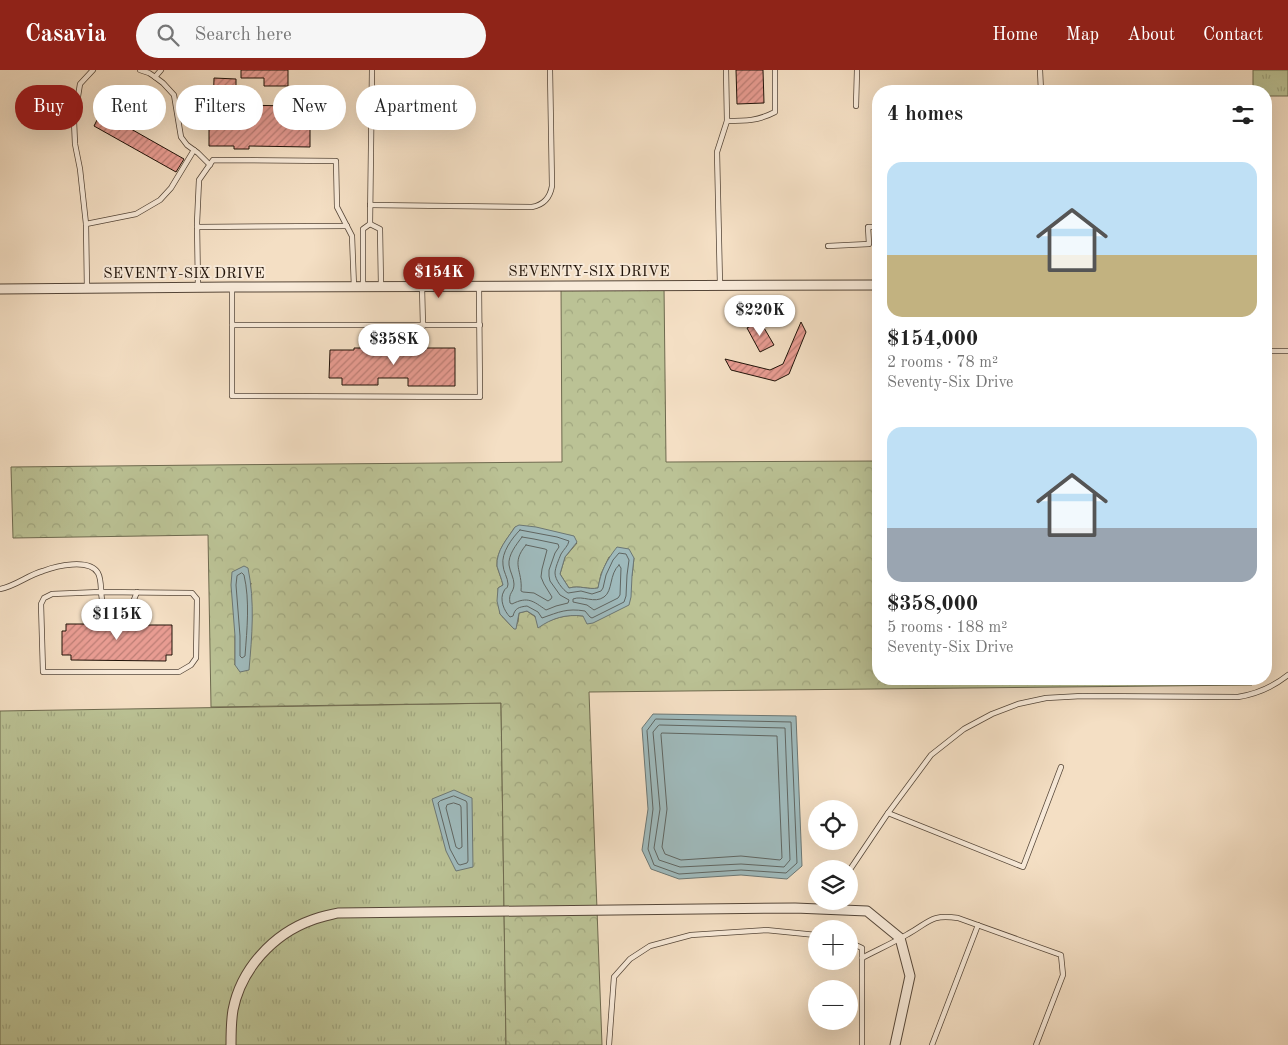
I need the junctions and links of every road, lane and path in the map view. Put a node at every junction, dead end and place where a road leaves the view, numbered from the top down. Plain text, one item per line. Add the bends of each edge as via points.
1 (140, 70) edge
2 (161, 70) edge
3 (372, 70) edge
4 (550, 70) edge
5 (726, 70) edge
6 (775, 70) edge
7 (857, 70) edge
8 (1040, 70) edge
9 (91, 71) edge
10 (154, 77) junction
11 (1041, 85) edge
12 (856, 106) dead end
13 (727, 121) junction
14 (194, 150) junction
15 (210, 165) junction
16 (370, 205) junction
17 (86, 224) junction
18 (370, 224) junction
19 (347, 226) junction
20 (872, 227) edge
21 (197, 228) junction
22 (828, 246) dead end
23 (720, 286) junction
24 (872, 286) edge
25 (232, 287) junction
26 (359, 287) junction
27 (381, 287) junction
28 (422, 287) junction
29 (479, 287) junction
30 (198, 288) junction
31 (0, 289) edge
32 (87, 289) junction
33 (232, 325) junction
34 (480, 325) junction
35 (423, 326) junction
36 (1272, 351) edge
37 (1288, 351) edge
38 (0, 589) edge
39 (100, 592) junction
40 (137, 592) junction
41 (1288, 675) edge
42 (1061, 767) dead end
43 (888, 813) junction
44 (856, 860) edge
45 (808, 907) edge
46 (858, 910) edge
47 (978, 925) junction
48 (808, 934) edge
49 (900, 938) junction
50 (858, 946) edge
51 (862, 958) junction
52 (231, 1045) edge
53 (609, 1045) edge
54 (862, 1045) edge
55 (894, 1045) edge
56 (932, 1045) edge
57 (1036, 1045) edge

1 - 10 lane
2 - 10 lane
3 - 16 lane
4 - 16 lane via 552,186 544,202 532,207
5 - 13 lane
6 - 13 lane via 775,112 754,120
7 - 12 lane
8 - 11 lane
9 - 17 lane via 80,84 74,121
10 - 14 lane via 174,95 181,137
13 - 23 lane via 717,152
14 - 15 lane
14 - 17 lane via 160,200 136,214
15 - 19 lane via 213,160 336,161 337,207
15 - 21 lane via 199,180
16 - 18 lane
17 - 32 lane
18 - 26 lane via 363,229
18 - 27 lane via 380,229
19 - 21 lane
19 - 26 lane via 352,236
20 - 22 lane via 868,227 869,244
21 - 30 lane
23 - 24 street, SEVENTY-SIX DRIVE
23 - 29 street, SEVENTY-SIX DRIVE
25 - 26 street, SEVENTY-SIX DRIVE
25 - 30 street, SEVENTY-SIX DRIVE
25 - 33 lane
26 - 27 street, SEVENTY-SIX DRIVE
27 - 28 street, SEVENTY-SIX DRIVE
28 - 29 street, SEVENTY-SIX DRIVE
28 - 35 lane
29 - 34 lane
30 - 32 street, SEVENTY-SIX DRIVE
31 - 32 street, SEVENTY-SIX DRIVE
33 - 34 lane via 232,396 480,397
33 - 35 lane
34 - 35 lane
36 - 37 lane
38 - 39 lane via 41,571 81,564 92,566 98,573
39 - 40 lane
39 - 40 lane via 104,607 125,610 131,607
39 - 40 lane via 52,594 44,598 41,604 43,672 179,672 191,665 196,658 197,599 192,593
41 - 43 lane via 1271,687 1238,697 1082,696 1018,704 964,729 931,755
42 - 43 lane via 1023,867
43 - 44 lane
45 - 52 street via 338,913 311,920 290,931 258,957 240,989 234,1008
46 - 49 street via 867,911
47 - 49 lane via 946,916 927,921
47 - 56 lane
47 - 57 lane via 1061,955 1063,976
48 - 53 lane via 766,930 691,935 650,946 630,959 614,977
49 - 51 lane
49 - 55 street via 910,976
50 - 51 lane via 862,948
51 - 54 lane

